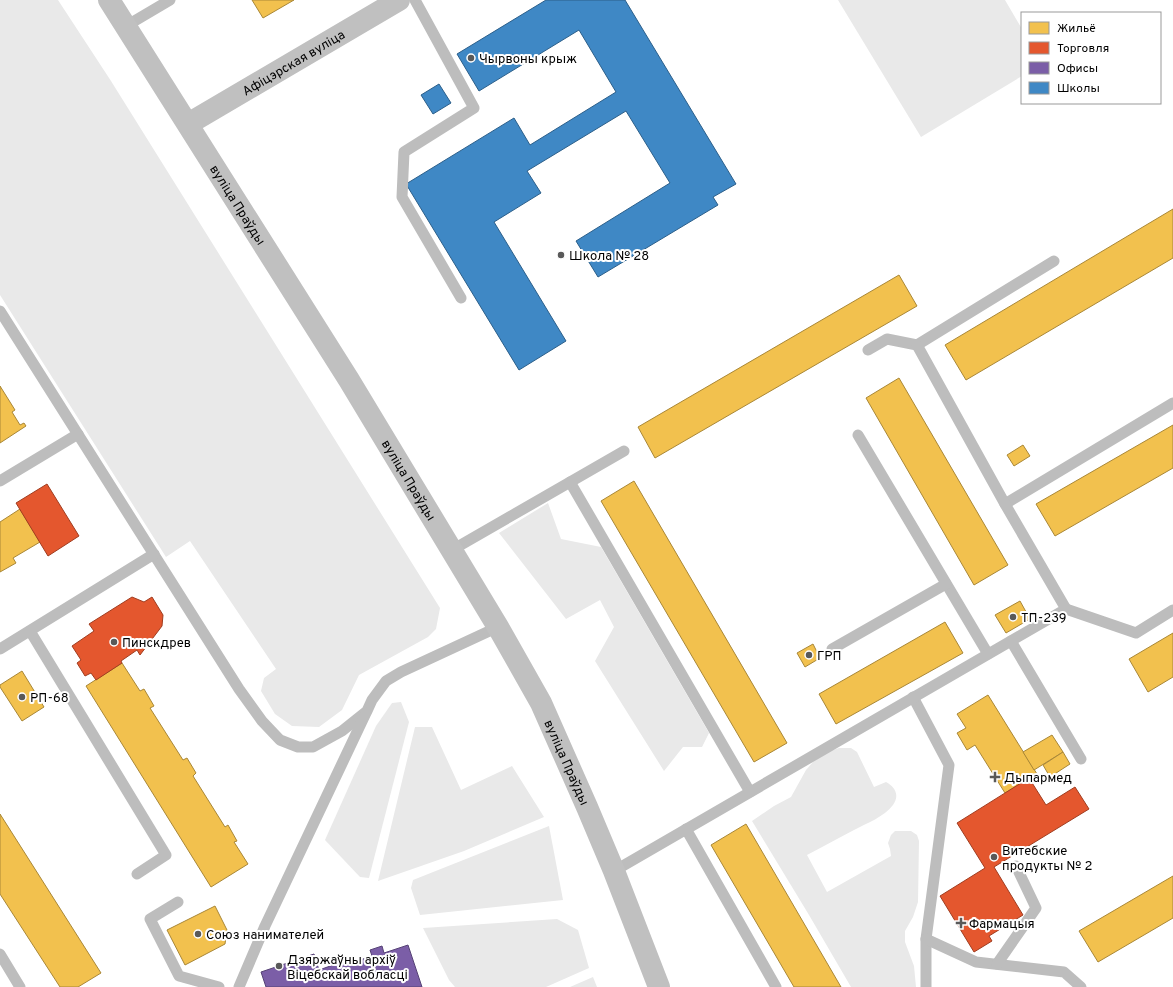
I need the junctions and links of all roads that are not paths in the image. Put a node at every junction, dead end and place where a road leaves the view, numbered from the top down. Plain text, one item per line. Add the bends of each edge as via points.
1 (109, 0) edge
2 (170, 0) edge
3 (399, 0) edge
4 (415, 0) edge
5 (126, 26) junction
6 (188, 124) junction
7 (1054, 261) dead end
8 (461, 298) dead end
9 (0, 311) edge
10 (917, 345) junction
11 (868, 350) dead end
12 (1173, 403) edge
13 (78, 434) junction
14 (858, 435) dead end
15 (624, 451) dead end
16 (0, 481) edge
17 (570, 482) junction
18 (1005, 504) junction
19 (452, 550) junction
20 (154, 554) junction
21 (946, 584) junction
22 (1066, 609) junction
23 (1173, 610) edge
24 (498, 627) junction
25 (30, 631) junction
26 (1011, 641) junction
27 (0, 649) edge
28 (832, 649) dead end
29 (988, 654) junction
30 (913, 697) junction
31 (367, 711) junction
32 (1081, 759) dead end
33 (750, 792) junction
34 (686, 829) junction
35 (1016, 866) dead end
36 (614, 871) junction
37 (137, 874) dead end
38 (178, 902) dead end
39 (926, 939) junction
40 (0, 954) edge
41 (996, 964) junction
42 (20, 987) edge
43 (219, 987) edge
44 (239, 987) edge
45 (659, 987) edge
46 (776, 987) edge
47 (926, 987) edge
48 (1081, 987) edge

1 - 5 main road, вуліца Праўды
2 - 5 lane
3 - 6 main road, Афіцэрская вуліца
4 - 8 lane via 474,108 404,152 402,197
5 - 6 main road, вуліца Праўды
6 - 19 main road, вуліца Праўды
7 - 10 lane
9 - 13 lane
10 - 11 lane via 888,339
10 - 18 lane
12 - 18 lane
13 - 16 lane
13 - 20 lane
14 - 21 lane
15 - 17 lane
17 - 19 lane
17 - 33 lane
18 - 22 lane
19 - 24 main road, вуліца Праўды
20 - 25 lane
20 - 31 lane via 239,689 280,740 298,747 313,747 342,731
21 - 28 lane
21 - 29 lane
22 - 23 lane via 1136,633
22 - 26 lane
24 - 31 lane via 386,681
24 - 36 main road, вуліца Праўды via 540,703
25 - 27 lane
25 - 37 lane via 166,855
26 - 29 lane
26 - 32 lane
29 - 30 lane
30 - 33 lane
30 - 39 lane via 949,765
31 - 44 lane via 265,926
33 - 34 lane
34 - 36 lane
34 - 46 lane
35 - 41 lane via 1036,908
36 - 45 main road, вуліца Праўды
38 - 43 lane via 150,919 179,976
39 - 41 lane via 976,962
39 - 47 lane
40 - 42 lane
41 - 48 lane via 1064,972

